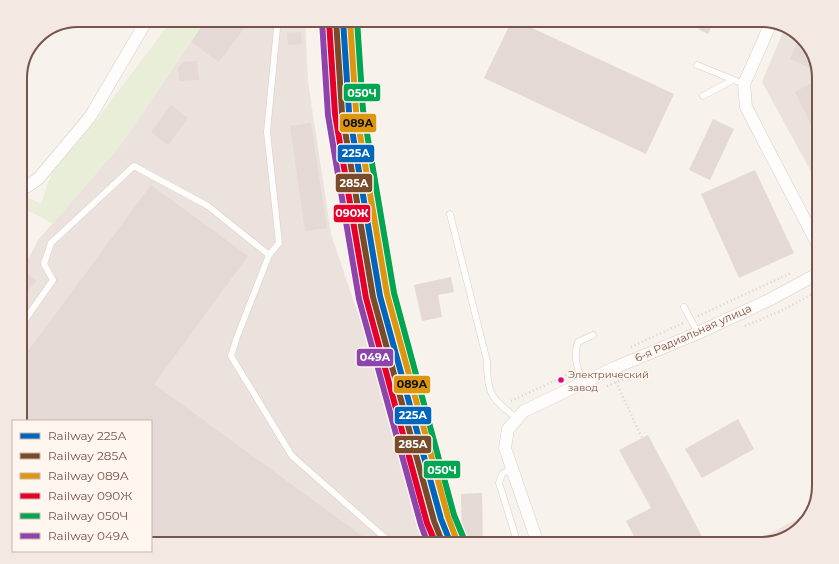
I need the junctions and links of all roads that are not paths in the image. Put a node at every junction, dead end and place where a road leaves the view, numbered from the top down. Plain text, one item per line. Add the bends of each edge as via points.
1 (143, 27) edge
2 (278, 27) edge
3 (769, 27) edge
4 (697, 65) dead end
5 (739, 82) junction
6 (703, 96) dead end
7 (27, 186) edge
8 (450, 214) dead end
9 (812, 234) edge
10 (269, 255) junction
11 (812, 277) edge
12 (684, 307) dead end
13 (27, 317) edge
14 (698, 332) junction
15 (593, 335) dead end
16 (584, 382) junction
17 (517, 418) junction
18 (511, 469) junction
19 (384, 537) edge
20 (516, 537) edge
21 (535, 537) edge

1 - 7 street via 90,117 38,179
2 - 10 lane via 267,132 279,243
3 - 5 street
4 - 5 lane
5 - 6 lane
5 - 9 street via 746,107
8 - 17 lane via 487,361 487,379 492,397
10 - 13 lane via 208,206 134,166 51,243 44,264 53,280
10 - 19 lane via 231,356 292,456
11 - 14 street, 6-я Радиальная улица via 769,300
12 - 14 lane
14 - 16 street, 6-я Радиальная улица
15 - 16 lane via 578,342 575,349 578,370
16 - 17 street, 6-я Радиальная улица via 524,411
17 - 18 street, 6-я Радиальная улица via 508,429 505,448
18 - 20 lane via 502,474 499,484
18 - 21 street, 6-я Радиальная улица

